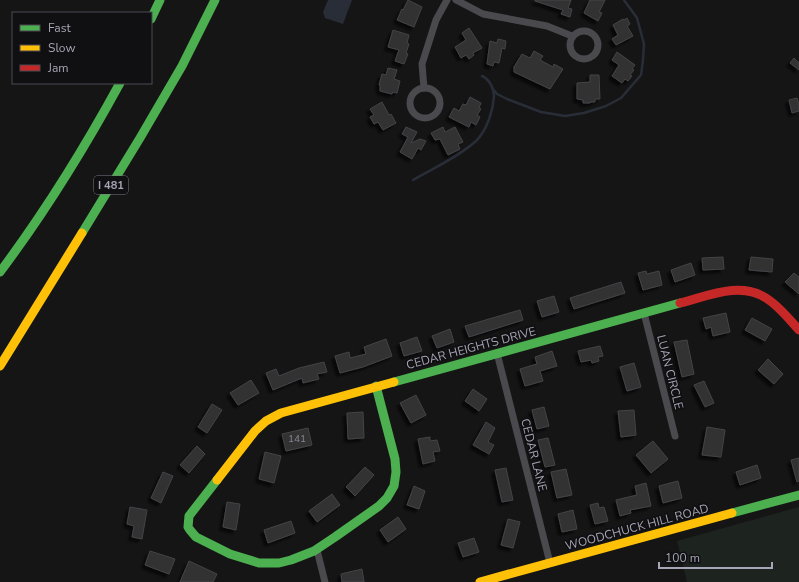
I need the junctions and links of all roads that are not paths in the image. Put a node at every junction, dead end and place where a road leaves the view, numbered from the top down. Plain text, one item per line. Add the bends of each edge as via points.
1 (160, 0) edge
2 (215, 0) edge
3 (447, 0) edge
4 (456, 0) edge
5 (152, 17) edge
6 (572, 36) junction
7 (119, 84) edge
8 (424, 88) junction
9 (0, 272) edge
10 (644, 313) junction
11 (799, 330) edge
12 (497, 353) junction
13 (0, 366) edge
14 (376, 386) junction
15 (675, 436) dead end
16 (799, 495) edge
17 (317, 550) junction
18 (550, 563) junction
19 (325, 582) edge
20 (480, 582) edge

1 - 5 main road
2 - 13 main road, I 481 via 182,66 144,132
3 - 8 street via 436,20 422,64
4 - 6 street via 483,14 547,26
6 - 6 street via 570,50 577,57 587,59 595,53 598,44 590,32 581,31
7 - 9 main road via 71,169
8 - 8 street via 434,91 440,97 441,103 436,115 426,119 415,115 410,105 413,95
10 - 11 main road, CEDAR HEIGHTS DRIVE via 726,291 742,290 755,292 769,299
10 - 12 main road, CEDAR HEIGHTS DRIVE
10 - 15 street, LUAN CIRCLE
12 - 14 main road, CEDAR HEIGHTS DRIVE
12 - 18 street, CEDAR LANE
14 - 17 main road via 395,459 396,482 391,493 379,506
14 - 17 main road, CEDAR HEIGHTS DRIVE via 281,413 266,421 255,430 189,516 187,524 195,537 255,563 288,562
16 - 18 main road, WOODCHUCK HILL ROAD
17 - 19 street
18 - 20 main road, WOODCHUCK HILL ROAD

